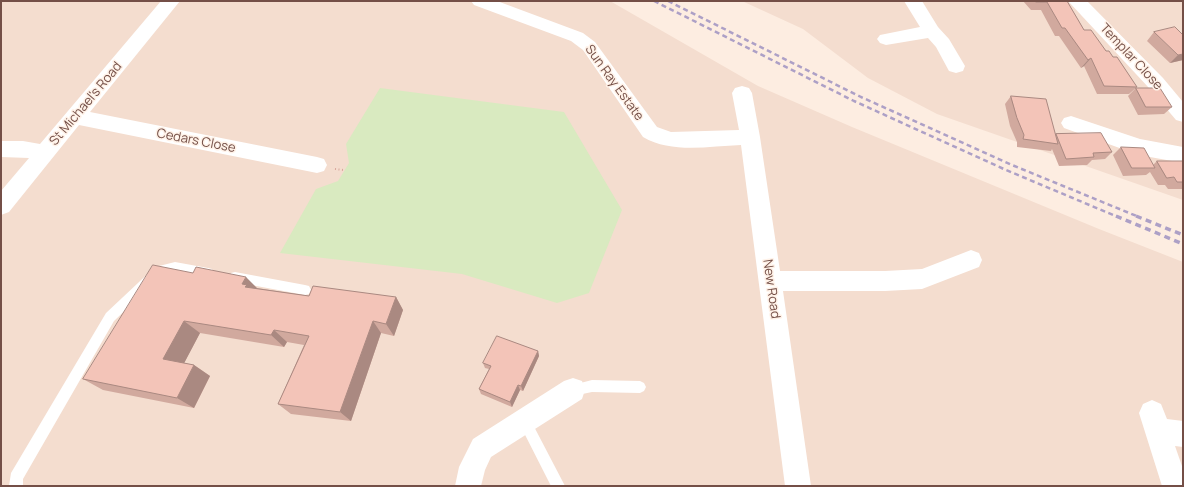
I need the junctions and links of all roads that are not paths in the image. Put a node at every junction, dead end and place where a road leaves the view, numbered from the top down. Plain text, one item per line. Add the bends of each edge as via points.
1 (171, 1) edge
2 (480, 1) edge
3 (913, 1) edge
4 (1077, 1) edge
5 (932, 31) junction
6 (886, 39) dead end
7 (956, 66) dead end
8 (742, 93) dead end
9 (1183, 115) edge
10 (76, 117) junction
11 (1072, 123) dead end
12 (750, 137) junction
13 (1, 149) edge
14 (45, 153) junction
15 (1183, 155) edge
16 (317, 165) dead end
17 (1, 206) edge
18 (971, 260) dead end
19 (770, 281) junction
20 (305, 290) dead end
21 (640, 387) dead end
22 (573, 390) joint
23 (524, 421) junction
24 (1183, 434) edge
25 (16, 486) edge
26 (468, 486) edge
27 (558, 486) edge
28 (798, 486) edge
29 (1175, 486) edge

1 - 10 street, St Michael's Road
2 - 12 street, Sun Ray Estate via 576,37 589,46 650,132 659,137 671,140
3 - 5 street
4 - 9 street, Templar Close via 1156,83
5 - 6 street
5 - 7 street via 943,43
8 - 12 street, New Road
10 - 14 street, St Michael's Road
10 - 16 street, Cedars Close
11 - 15 street via 1139,147
12 - 19 street, New Road
13 - 14 street
14 - 17 street, St Michael's Road
18 - 19 street via 922,279
19 - 28 street, New Road
20 - 25 lane via 175,267 159,271 110,317 16,478
21 - 22 lane via 592,386
22 - 23 street
23 - 26 street via 482,448 472,467
23 - 27 lane
24 - 29 street via 1155,422

